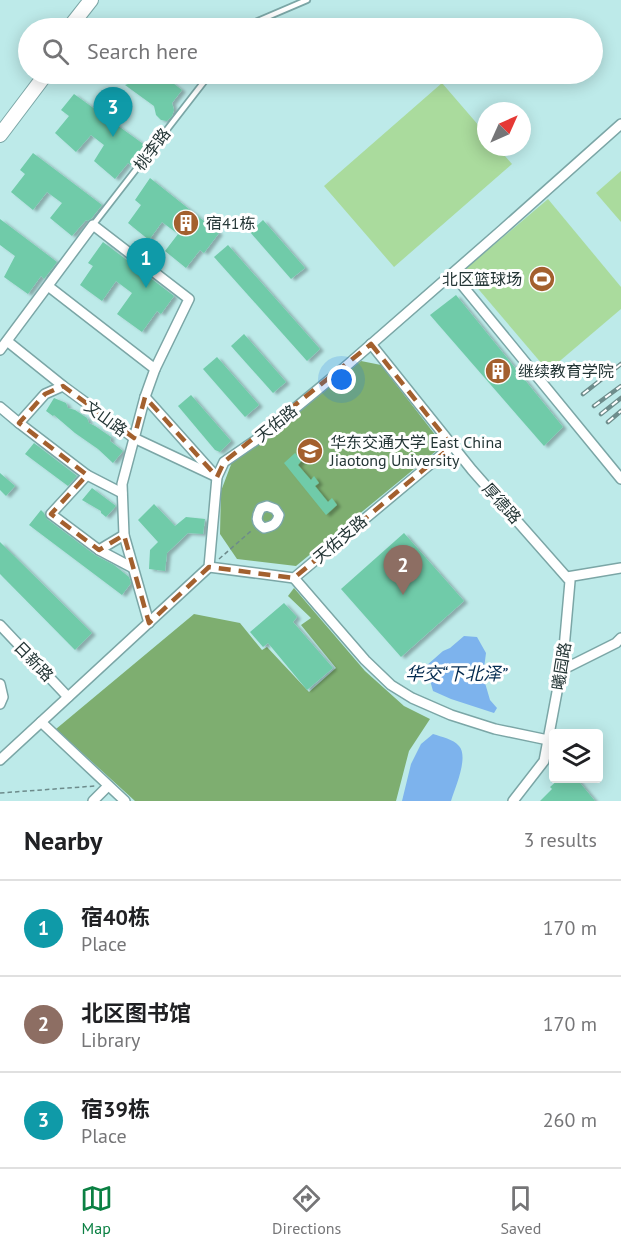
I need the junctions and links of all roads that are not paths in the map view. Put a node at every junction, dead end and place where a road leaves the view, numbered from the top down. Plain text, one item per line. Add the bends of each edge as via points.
1 (91, 0) edge
2 (101, 0) edge
3 (307, 0) edge
4 (77, 18) edge
5 (88, 18) edge
6 (265, 18) edge
7 (27, 84) edge
8 (38, 84) edge
9 (202, 84) edge
10 (0, 120) edge
11 (621, 124) edge
12 (0, 135) edge
13 (93, 225) junction
14 (453, 274) junction
15 (48, 286) junction
16 (7, 341) junction
17 (371, 344) junction
18 (0, 350) edge
19 (155, 369) junction
20 (63, 386) junction
21 (145, 397) junction
22 (0, 407) edge
23 (19, 423) junction
24 (134, 438) junction
25 (452, 446) junction
26 (87, 475) junction
27 (217, 477) junction
28 (621, 479) edge
29 (122, 493) junction
30 (124, 535) junction
31 (99, 549) junction
32 (209, 567) junction
33 (133, 568) junction
34 (621, 568) edge
35 (567, 577) junction
36 (294, 578) junction
37 (149, 623) junction
38 (0, 625) edge
39 (621, 638) edge
40 (562, 670) junction
41 (0, 684) edge
42 (68, 697) junction
43 (0, 705) edge
44 (41, 722) junction
45 (548, 740) junction
46 (0, 760) edge
47 (108, 786) junction
48 (93, 801) edge
49 (125, 801) edge
50 (513, 801) edge

1 - 4 street
2 - 5 street
3 - 6 lane
7 - 10 street
8 - 12 street
9 - 13 lane, 桃李路
11 - 14 street, 天佑路
13 - 15 street
13 - 19 street via 189,299
14 - 17 street, 天佑路
14 - 28 street
15 - 16 street
15 - 19 street
16 - 18 street
16 - 20 street, 文山路
17 - 25 street, 厚德路
17 - 27 street, 天佑路 via 259,438 224,462
19 - 21 street
20 - 23 street via 45,394
20 - 24 street, 文山路
21 - 24 street
21 - 27 street
22 - 23 street
23 - 26 street
24 - 27 street, 文山路
24 - 29 street
25 - 35 street, 厚德路
25 - 36 street, 天佑支路
26 - 29 street
26 - 31 street via 51,514
27 - 32 street
29 - 30 street
30 - 31 street
30 - 33 street
31 - 33 street
32 - 36 street
32 - 37 street
33 - 37 street
34 - 35 street
35 - 40 street, 曦园路 via 570,581
36 - 45 street via 391,685 451,715
37 - 42 street
38 - 42 street, 日新路
39 - 40 street
40 - 45 street, 曦园路
41 - 43 street
42 - 44 street
44 - 46 street
44 - 47 street
45 - 50 street, 曦园路 via 544,761
47 - 48 street
47 - 49 street

